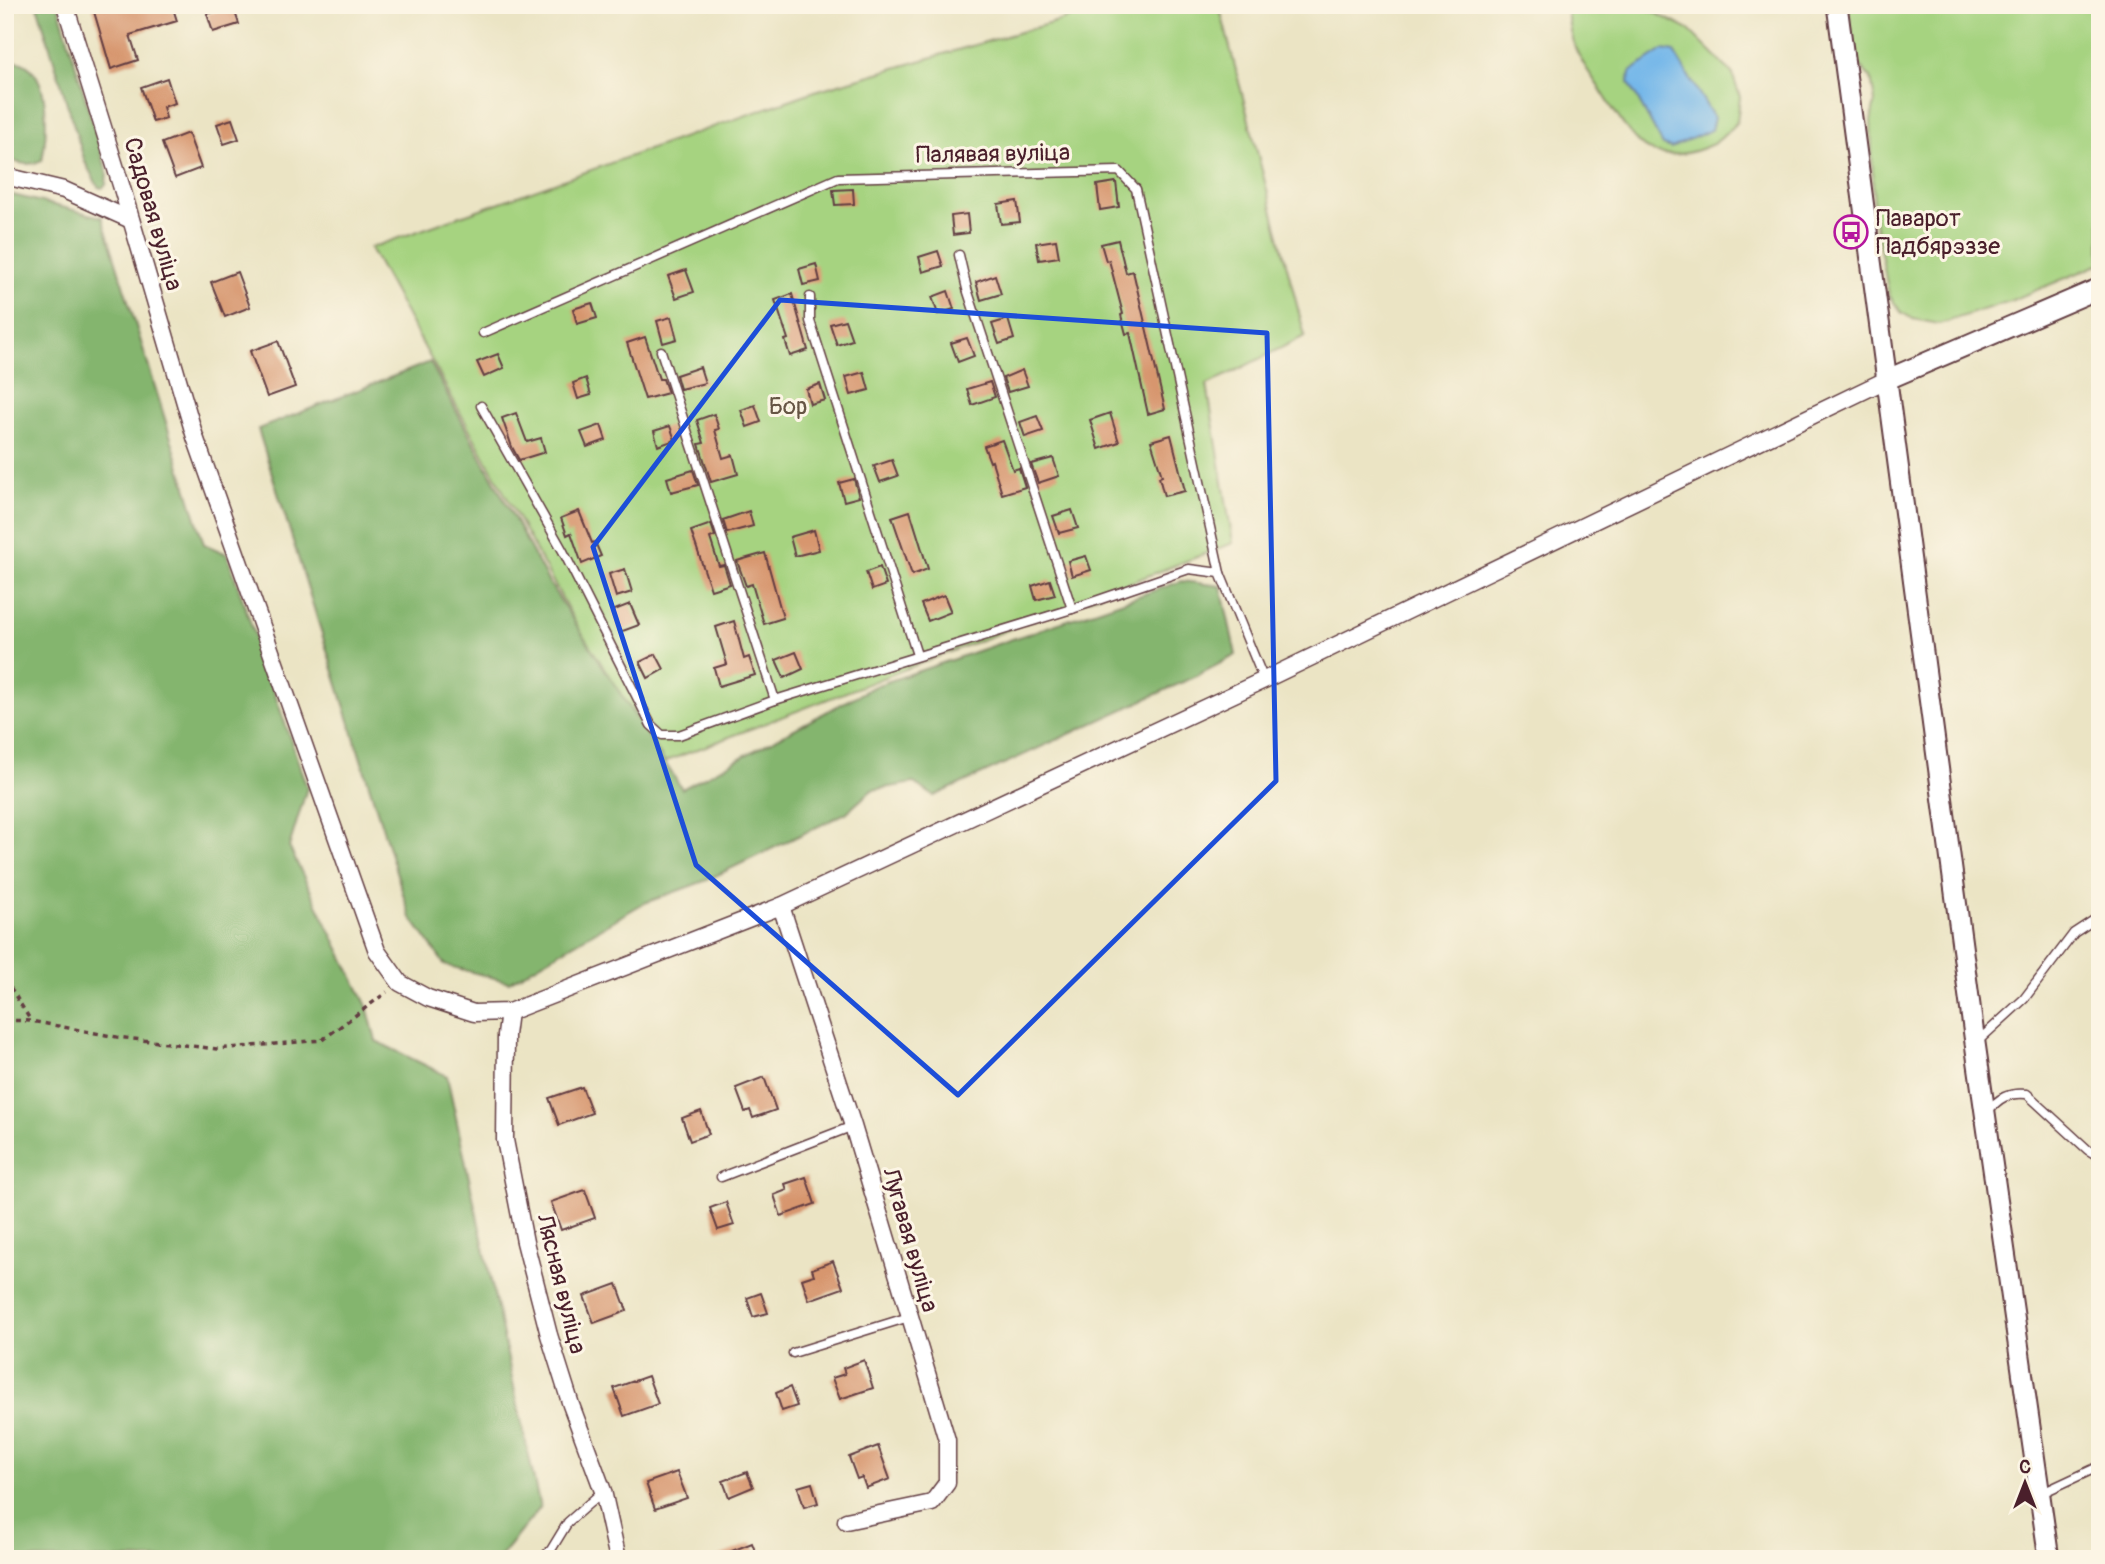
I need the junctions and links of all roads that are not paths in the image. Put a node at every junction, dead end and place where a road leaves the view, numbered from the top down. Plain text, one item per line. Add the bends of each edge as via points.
1 (65, 5) edge
2 (1827, 5) edge
3 (1838, 14) edge
4 (5, 176) edge
5 (131, 220) junction
6 (959, 255) dead end
7 (2100, 288) edge
8 (810, 297) dead end
9 (483, 333) dead end
10 (660, 351) dead end
11 (1888, 379) junction
12 (481, 406) dead end
13 (1220, 573) junction
14 (1072, 609) junction
15 (917, 655) junction
16 (1264, 680) junction
17 (775, 700) junction
18 (781, 906) junction
19 (2100, 916) edge
20 (509, 1012) junction
21 (1975, 1043) junction
22 (1986, 1115) junction
23 (853, 1126) junction
24 (2100, 1157) edge
25 (722, 1177) dead end
26 (909, 1317) junction
27 (793, 1353) dead end
28 (2100, 1466) edge
29 (603, 1491) junction
30 (2040, 1494) junction
31 (846, 1521) dead end
32 (541, 1559) edge
33 (618, 1559) edge
34 (2049, 1559) edge

1 - 5 street, Садовая вуліца
2 - 3 street
3 - 11 street
4 - 5 street via 64,190
5 - 20 street, Садовая вуліца via 195,437 377,951 400,983 428,998 474,1013
6 - 14 lane
7 - 11 street
8 - 15 lane via 810,321
9 - 13 lane, Палявая вуліца via 838,178 1119,171 1136,189
10 - 17 lane
11 - 16 street
11 - 21 street
12 - 17 lane via 564,551 651,724 662,735 679,735
13 - 14 lane via 1189,569
13 - 16 lane, Палявая вуліца
14 - 15 lane
15 - 17 lane
16 - 18 street
18 - 20 street
18 - 23 street, Лугавая вуліца
19 - 21 lane via 2074,933 2024,999
20 - 29 street, Лясная вуліца via 507,1153 549,1335
21 - 22 street
22 - 24 lane via 1998,1099 2027,1094
22 - 30 street
23 - 25 lane
23 - 26 street, Лугавая вуліца
26 - 27 lane
26 - 31 street, Лугавая вуліца via 947,1440 947,1483 932,1503
28 - 30 lane
29 - 32 lane via 568,1522
29 - 33 street, Лясная вуліца
30 - 34 street

